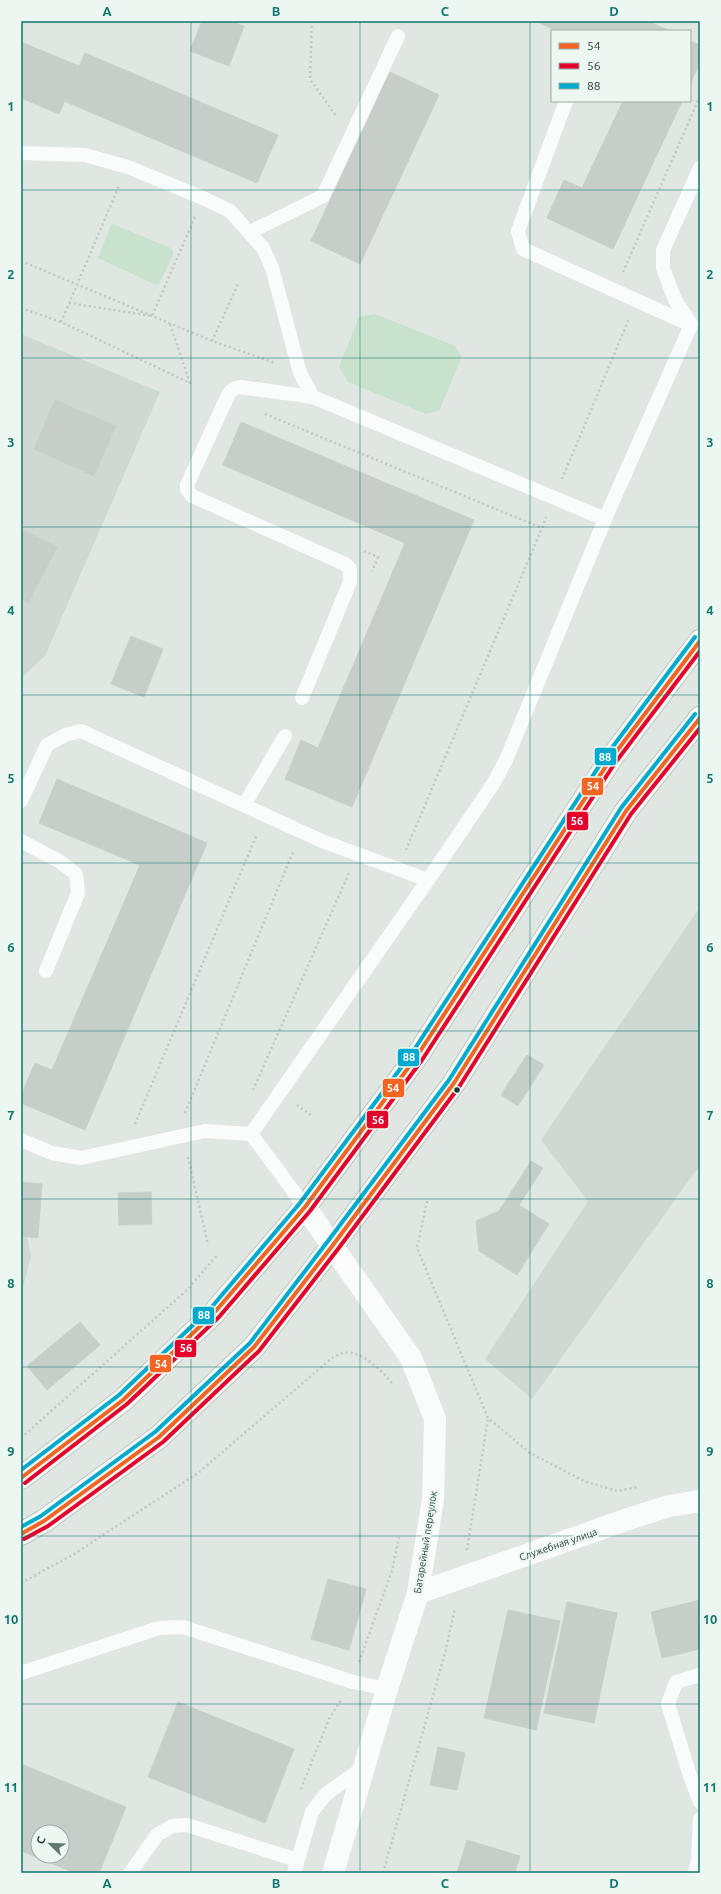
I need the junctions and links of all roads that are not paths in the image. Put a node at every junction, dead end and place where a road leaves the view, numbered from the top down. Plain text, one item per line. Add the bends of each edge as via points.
1 (398, 36) dead end
2 (566, 102) edge
3 (21, 153) edge
4 (700, 168) edge
5 (250, 232) junction
6 (691, 325) junction
7 (314, 397) junction
8 (605, 519) junction
9 (700, 641) edge
10 (302, 698) dead end
11 (700, 718) edge
12 (285, 736) dead end
13 (21, 801) edge
14 (244, 805) junction
15 (21, 841) edge
16 (428, 880) junction
17 (46, 970) dead end
18 (251, 1134) junction
19 (21, 1140) edge
20 (305, 1206) junction
21 (333, 1246) junction
22 (21, 1478) edge
23 (700, 1501) edge
24 (21, 1534) edge
25 (418, 1593) junction
26 (21, 1673) edge
27 (700, 1675) edge
28 (387, 1689) junction
29 (364, 1767) junction
30 (695, 1775) edge
31 (700, 1802) edge
32 (700, 1819) edge
33 (698, 1865) edge
34 (296, 1867) edge
35 (130, 1873) edge
36 (333, 1873) edge

1 - 5 lane via 323,196
2 - 6 lane via 518,231 523,249
3 - 5 lane via 85,155 128,167 230,211
4 - 6 lane via 663,250 663,268 675,300
5 - 7 lane via 263,248 272,268 300,372
6 - 8 lane
7 - 8 lane
7 - 10 lane via 235,388 229,393 187,484 192,496 345,564 350,569 350,582
8 - 16 lane via 506,760 493,784
9 - 20 main road via 610,760 417,1056
11 - 21 main road via 626,811 454,1083
12 - 14 lane
13 - 14 lane via 46,745 65,735 81,731
14 - 16 lane via 301,831
15 - 17 lane via 59,861 76,874 78,893
16 - 18 lane
18 - 19 lane via 205,1131 81,1158 52,1153
18 - 20 lane, Батарейный переулок
20 - 21 main road, Батарейный переулок
20 - 22 main road via 214,1313 122,1400
21 - 24 main road via 254,1347 159,1437 44,1521
21 - 25 main road, Батарейный переулок via 411,1358 435,1419 433,1499
23 - 25 main road, Служебная улица via 669,1506 631,1518
25 - 28 main road, Батарейный переулок
26 - 28 lane via 159,1628 183,1626 353,1682
27 - 30 lane via 676,1682 668,1704
28 - 29 main road, Батарейный переулок
29 - 34 lane via 326,1794 312,1812
29 - 36 main road, Батарейный переулок
30 - 31 lane
32 - 33 lane
34 - 35 lane via 187,1825 172,1826 157,1835

